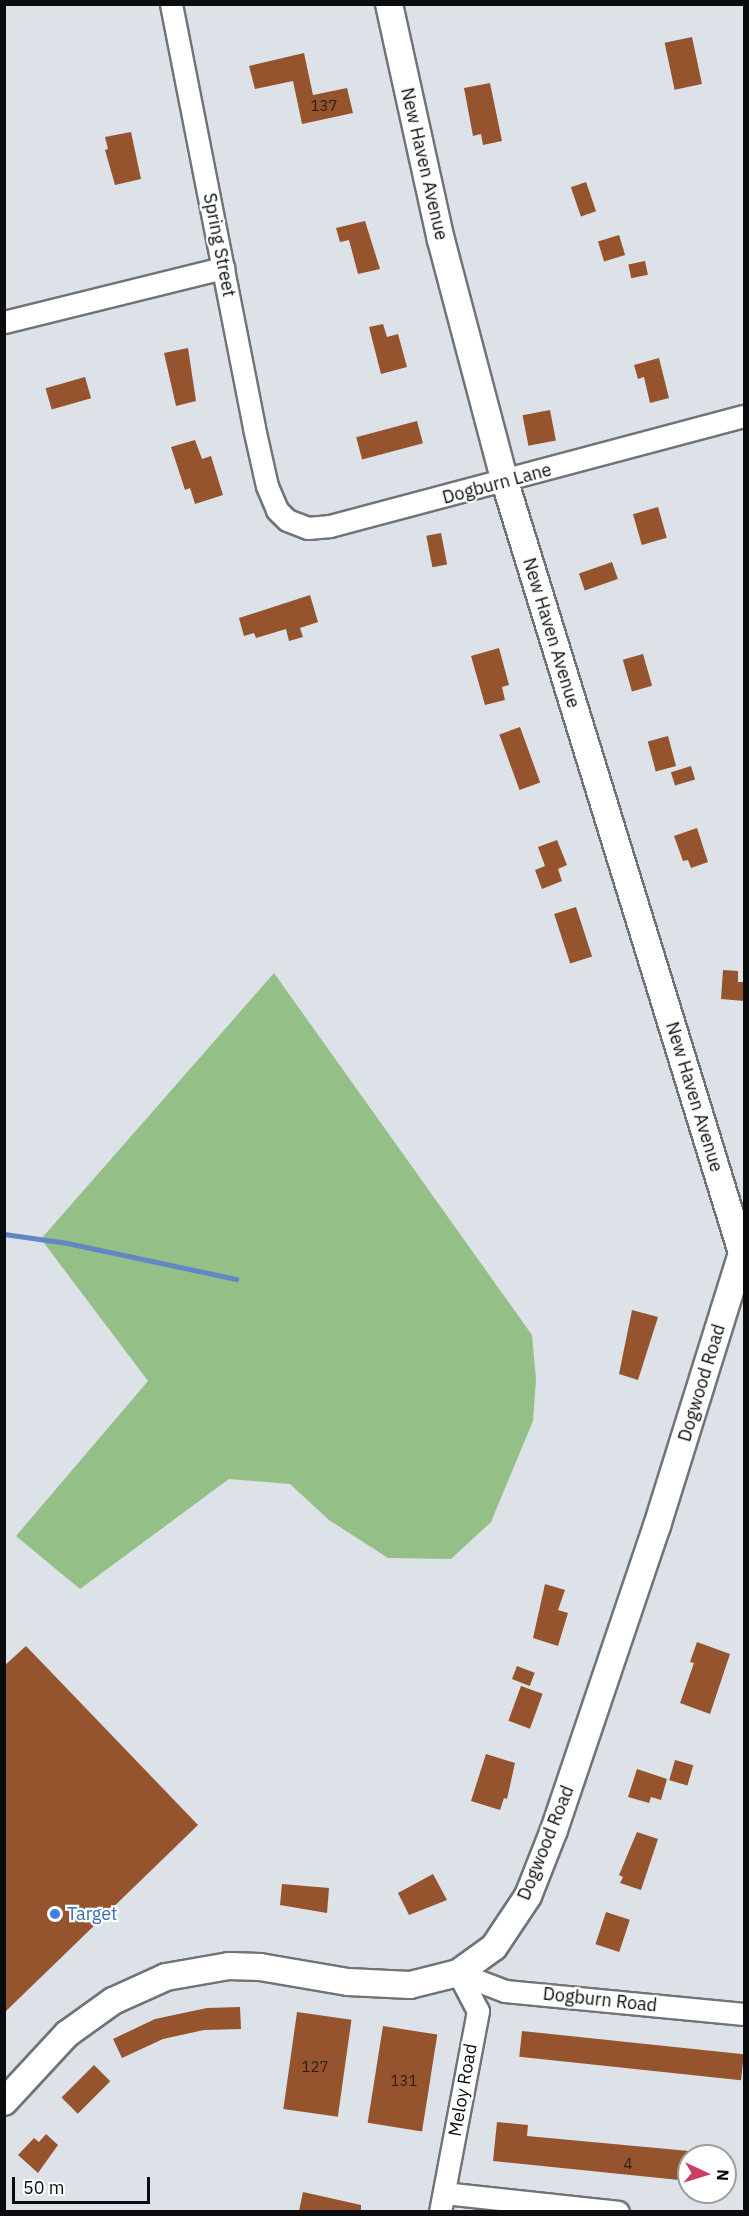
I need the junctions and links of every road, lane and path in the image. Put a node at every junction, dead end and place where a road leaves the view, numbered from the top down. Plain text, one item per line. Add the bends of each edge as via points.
1 (171, 4) edge
2 (389, 4) edge
3 (223, 268) junction
4 (4, 322) edge
5 (744, 416) edge
6 (505, 482) junction
7 (267, 486) joint
8 (743, 1250) edge
9 (458, 1973) junction
10 (744, 2014) edge
11 (4, 2102) edge
12 (442, 2202) edge
13 (618, 2211) edge

1 - 3 street, Spring Street
2 - 6 street, New Haven Avenue via 441,240
3 - 4 street
3 - 7 street, Spring Street
5 - 6 street, Dogburn Lane
6 - 7 street, Dogburn Lane via 319,528 287,520 277,510
6 - 8 street, New Haven Avenue
8 - 9 street, Dogwood Road via 657,1526 528,1896 494,1947
9 - 10 street, Dogburn Road via 505,1991
9 - 11 street, Dogwood Road via 436,1981 398,1986 240,1966 197,1969 166,1977 121,1996 67,2034
9 - 12 street, Meloy Road via 478,2011
12 - 13 street

